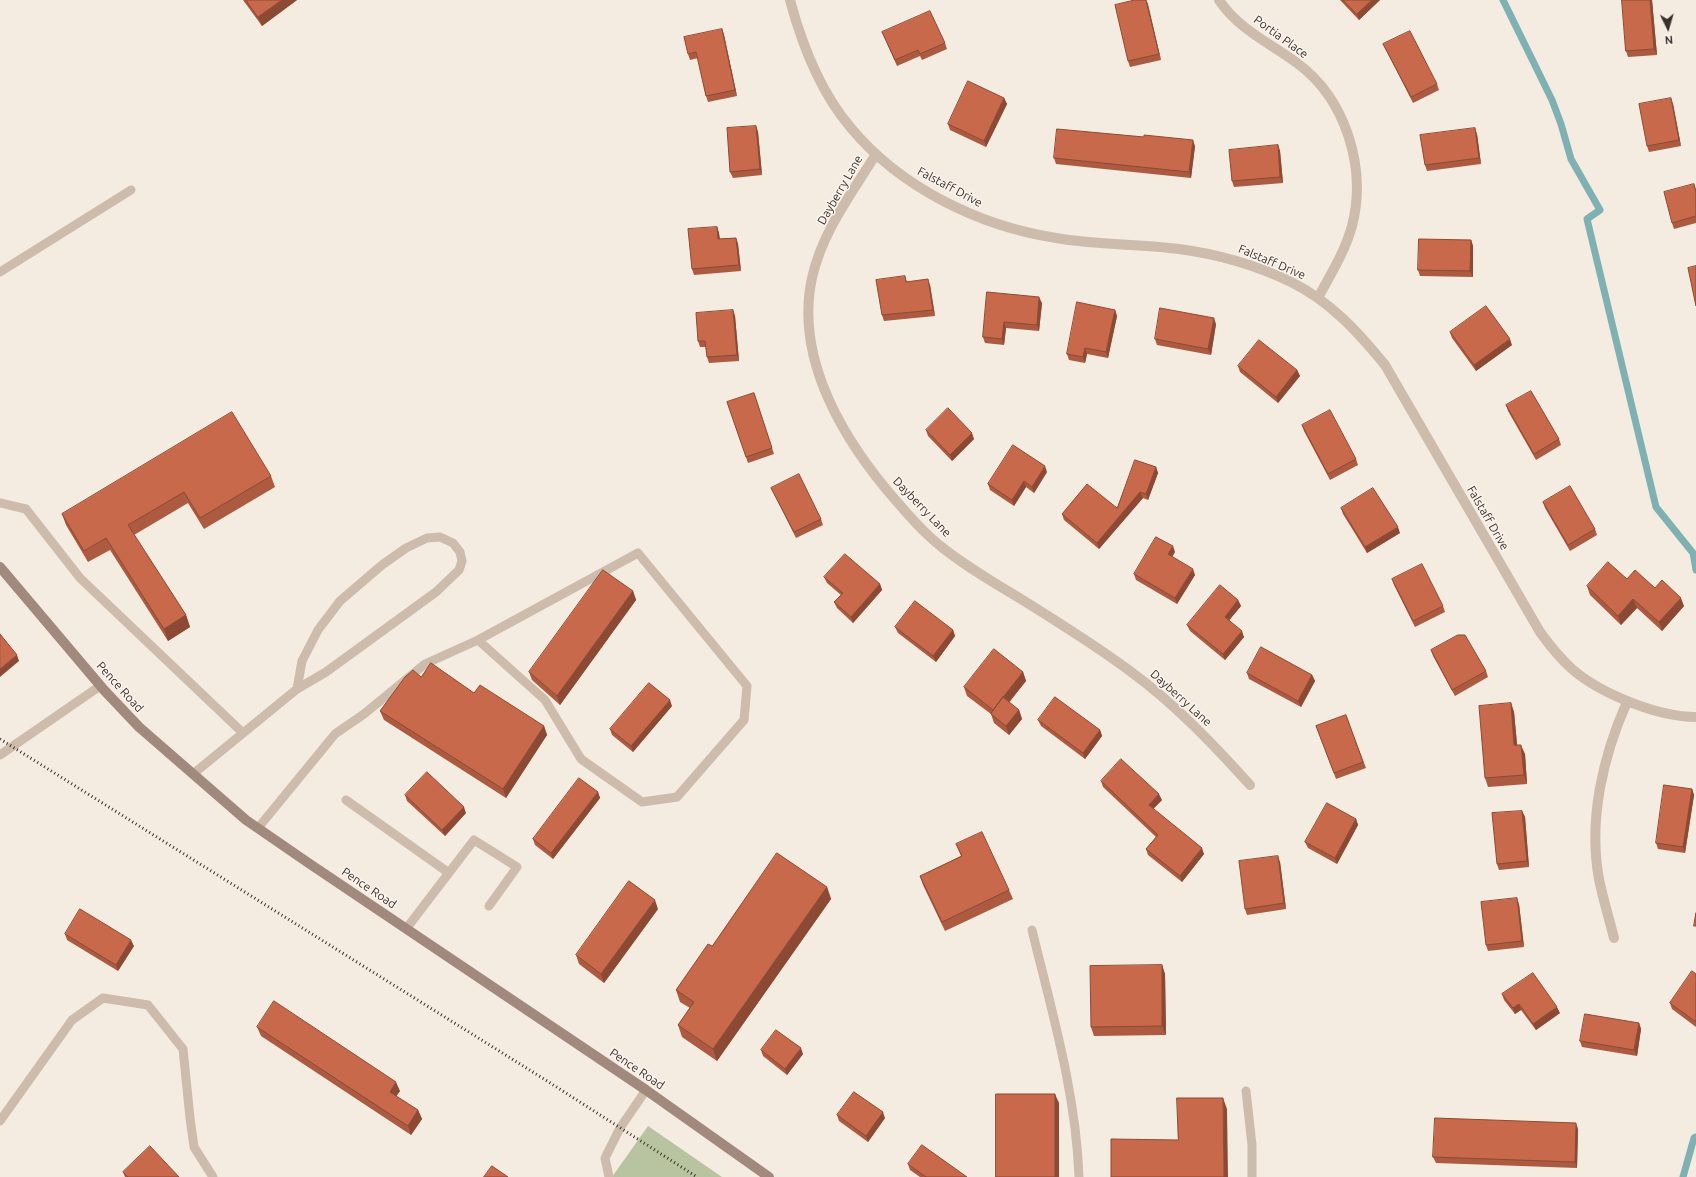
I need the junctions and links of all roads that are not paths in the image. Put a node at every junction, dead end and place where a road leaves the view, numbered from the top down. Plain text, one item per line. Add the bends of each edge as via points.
1 (790, 0) edge
2 (1219, 0) edge
3 (876, 154) junction
4 (131, 190) dead end
5 (0, 272) edge
6 (1318, 298) junction
7 (0, 504) edge
8 (0, 567) edge
9 (478, 640) junction
10 (100, 686) junction
11 (296, 689) junction
12 (1627, 702) junction
13 (1696, 717) edge
14 (243, 733) junction
15 (0, 755) edge
16 (193, 774) junction
17 (1250, 785) dead end
18 (346, 800) dead end
19 (258, 828) junction
20 (449, 873) junction
21 (489, 906) dead end
22 (406, 929) junction
23 (1032, 930) dead end
24 (1614, 938) dead end
25 (646, 1090) junction
26 (1246, 1091) dead end
27 (0, 1121) edge
28 (213, 1177) edge
29 (609, 1177) edge
30 (769, 1177) edge
31 (1079, 1177) edge
32 (1252, 1177) edge

1 - 3 street, Falstaff Drive via 797,27 830,98 850,127
2 - 6 street, Portia Place via 1236,20 1298,64 1322,87 1348,132 1355,162 1356,206 1339,259
3 - 6 street, Falstaff Drive via 903,176 980,218 1056,238 1180,249 1225,257 1291,282
3 - 17 street, Dayberry Lane via 838,214 812,278 809,311 812,345 832,408 847,437 874,476 918,526 941,547 1077,633 1132,672 1187,719
4 - 5 lane
6 - 12 street, Falstaff Drive via 1358,332 1386,365 1540,632 1558,656 1594,684
7 - 14 lane via 26,509 80,578
8 - 10 street, Pence Road
9 - 9 lane via 638,553 747,686 744,720 677,797 642,802 581,760 545,700
9 - 19 lane via 425,664 364,714 335,734
10 - 15 lane
10 - 16 street, Pence Road via 139,727
11 - 11 lane via 333,667 436,592 459,570 462,561 454,543 440,537 427,538 406,548 340,601 318,630 302,661
11 - 14 lane
12 - 13 street, Falstaff Drive via 1668,714
12 - 24 street via 1616,726 1604,768 1595,840 1599,878
14 - 16 lane
16 - 19 street, Pence Road
18 - 20 lane
19 - 22 street, Pence Road
20 - 21 lane via 474,840 517,867
20 - 22 lane
22 - 25 street, Pence Road
23 - 31 lane via 1072,1104 1078,1144
25 - 29 lane via 620,1128 605,1158
25 - 30 street, Pence Road
26 - 32 lane via 1252,1145
27 - 28 lane via 72,1020 103,998 148,1005 183,1049 194,1147

